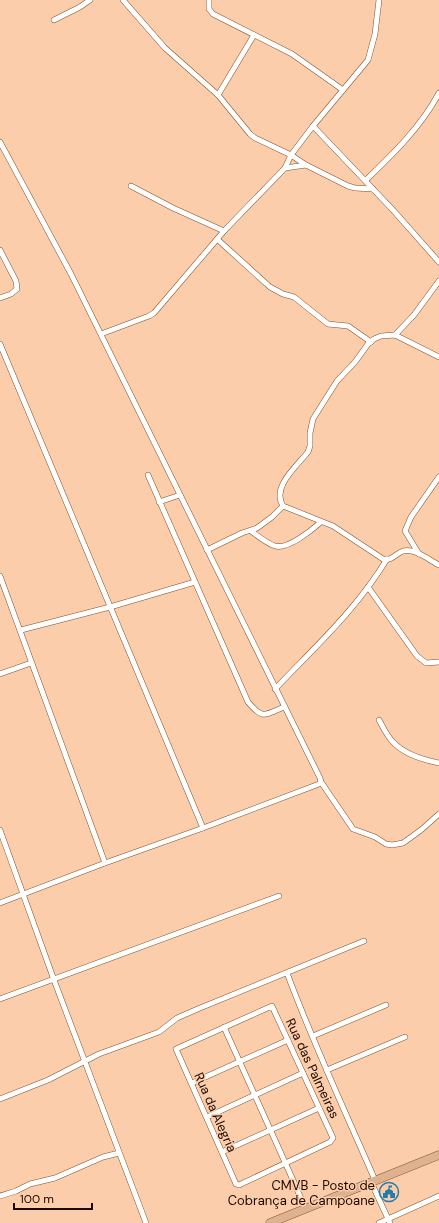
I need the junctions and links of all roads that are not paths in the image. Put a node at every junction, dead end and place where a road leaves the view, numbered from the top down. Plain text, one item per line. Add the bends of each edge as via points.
1 (90, 0) edge
2 (123, 0) edge
3 (208, 0) edge
4 (379, 0) edge
5 (54, 20) dead end
6 (254, 34) junction
7 (342, 90) junction
8 (439, 93) edge
9 (218, 96) junction
10 (314, 126) junction
11 (0, 142) edge
12 (291, 155) junction
13 (306, 165) junction
14 (285, 168) junction
15 (366, 180) junction
16 (130, 186) dead end
17 (373, 189) junction
18 (224, 231) junction
19 (217, 239) junction
20 (0, 250) edge
21 (439, 262) edge
22 (439, 281) edge
23 (0, 298) edge
24 (100, 334) junction
25 (395, 335) junction
26 (371, 342) junction
27 (0, 344) edge
28 (439, 357) edge
29 (148, 475) dead end
30 (439, 477) edge
31 (180, 494) junction
32 (159, 502) junction
33 (283, 506) junction
34 (322, 522) junction
35 (251, 531) junction
36 (207, 550) junction
37 (419, 554) junction
38 (387, 560) junction
39 (439, 565) edge
40 (0, 576) edge
41 (1, 582) edge
42 (195, 582) junction
43 (368, 587) junction
44 (110, 607) junction
45 (21, 630) junction
46 (439, 662) edge
47 (31, 663) junction
48 (0, 674) edge
49 (275, 689) junction
50 (284, 707) junction
51 (379, 720) dead end
52 (439, 763) edge
53 (321, 782) junction
54 (439, 814) edge
55 (203, 828) junction
56 (0, 830) edge
57 (105, 862) junction
58 (23, 894) junction
59 (279, 896) dead end
60 (0, 903) edge
61 (364, 941) dead end
62 (287, 972) junction
63 (54, 980) junction
64 (0, 999) edge
65 (386, 1005) dead end
66 (224, 1027) junction
67 (313, 1036) junction
68 (405, 1037) dead end
69 (288, 1040) junction
70 (85, 1061) junction
71 (240, 1061) junction
72 (327, 1070) junction
73 (303, 1073) junction
74 (192, 1083) junction
75 (255, 1096) junction
76 (0, 1099) edge
77 (319, 1108) junction
78 (207, 1117) junction
79 (270, 1130) junction
80 (222, 1152) junction
81 (119, 1153) junction
82 (439, 1156) edge
83 (285, 1162) junction
84 (373, 1181) junction
85 (0, 1196) edge
86 (439, 1196) edge
87 (305, 1208) junction
88 (389, 1221) edge
89 (146, 1223) edge
90 (270, 1223) edge
91 (379, 1223) edge

1 - 5 street
2 - 9 street via 164,48
3 - 6 street via 209,9 213,14
4 - 7 street via 368,60
6 - 7 street via 304,62
6 - 9 street
7 - 10 street
8 - 15 street via 429,110 396,151
9 - 12 street via 250,134
10 - 12 street
10 - 15 street
11 - 24 street
12 - 13 street
12 - 14 street
13 - 14 street
13 - 17 street via 352,188
14 - 18 street
15 - 17 street
16 - 18 street
17 - 21 street
18 - 19 street
19 - 24 street via 154,313
19 - 26 street via 270,287 294,297 328,324 348,326
20 - 23 street via 16,281 17,289
22 - 25 street via 414,315
24 - 31 street
25 - 26 street via 381,336
25 - 28 street
26 - 33 street via 337,381 313,419 308,452 281,489 280,499
27 - 44 street
29 - 32 street
30 - 37 street via 411,517 406,531
31 - 32 street
31 - 36 street
32 - 42 street
33 - 34 street
33 - 35 street via 262,525
34 - 35 street via 298,540 278,547
34 - 38 street via 333,526
35 - 36 street
36 - 49 street
37 - 38 street via 405,551
37 - 39 street
38 - 43 street
40 - 41 street
41 - 45 street
42 - 44 street
42 - 50 street via 248,702 263,715
43 - 46 street via 417,656 426,663
43 - 49 street via 323,640
44 - 45 street
44 - 55 street
45 - 47 street
47 - 48 street
47 - 57 street
49 - 50 street
50 - 53 street
51 - 52 street via 399,748 427,761
53 - 54 street via 353,829 386,844 403,843
53 - 55 street
55 - 57 street
56 - 58 street
57 - 58 street
58 - 60 street
58 - 63 street
59 - 63 street
61 - 62 street
62 - 67 street
62 - 70 street via 177,1018 159,1032
63 - 64 street
63 - 70 street
65 - 67 street
66 - 69 street, Rua das Palmeiras via 272,1006
66 - 71 street
66 - 74 street, Rua da Alegria via 176,1049
67 - 72 street
68 - 72 street
69 - 71 street
69 - 73 street, Rua das Palmeiras
70 - 76 street via 48,1080
70 - 81 street
71 - 74 street
71 - 75 street
72 - 84 street
73 - 75 street
73 - 77 street, Rua das Palmeiras
74 - 78 street, Rua da Alegria
75 - 78 street
75 - 79 street
77 - 79 street
77 - 83 street, Rua das Palmeiras via 332,1140
78 - 80 street, Rua da Alegria
79 - 80 street
79 - 83 street
80 - 83 street, Rua da Alegria via 236,1184 239,1185
81 - 85 street
81 - 89 street
82 - 84 main road
83 - 87 street
84 - 87 main road
84 - 88 street
86 - 88 street
87 - 90 main road
88 - 91 street

